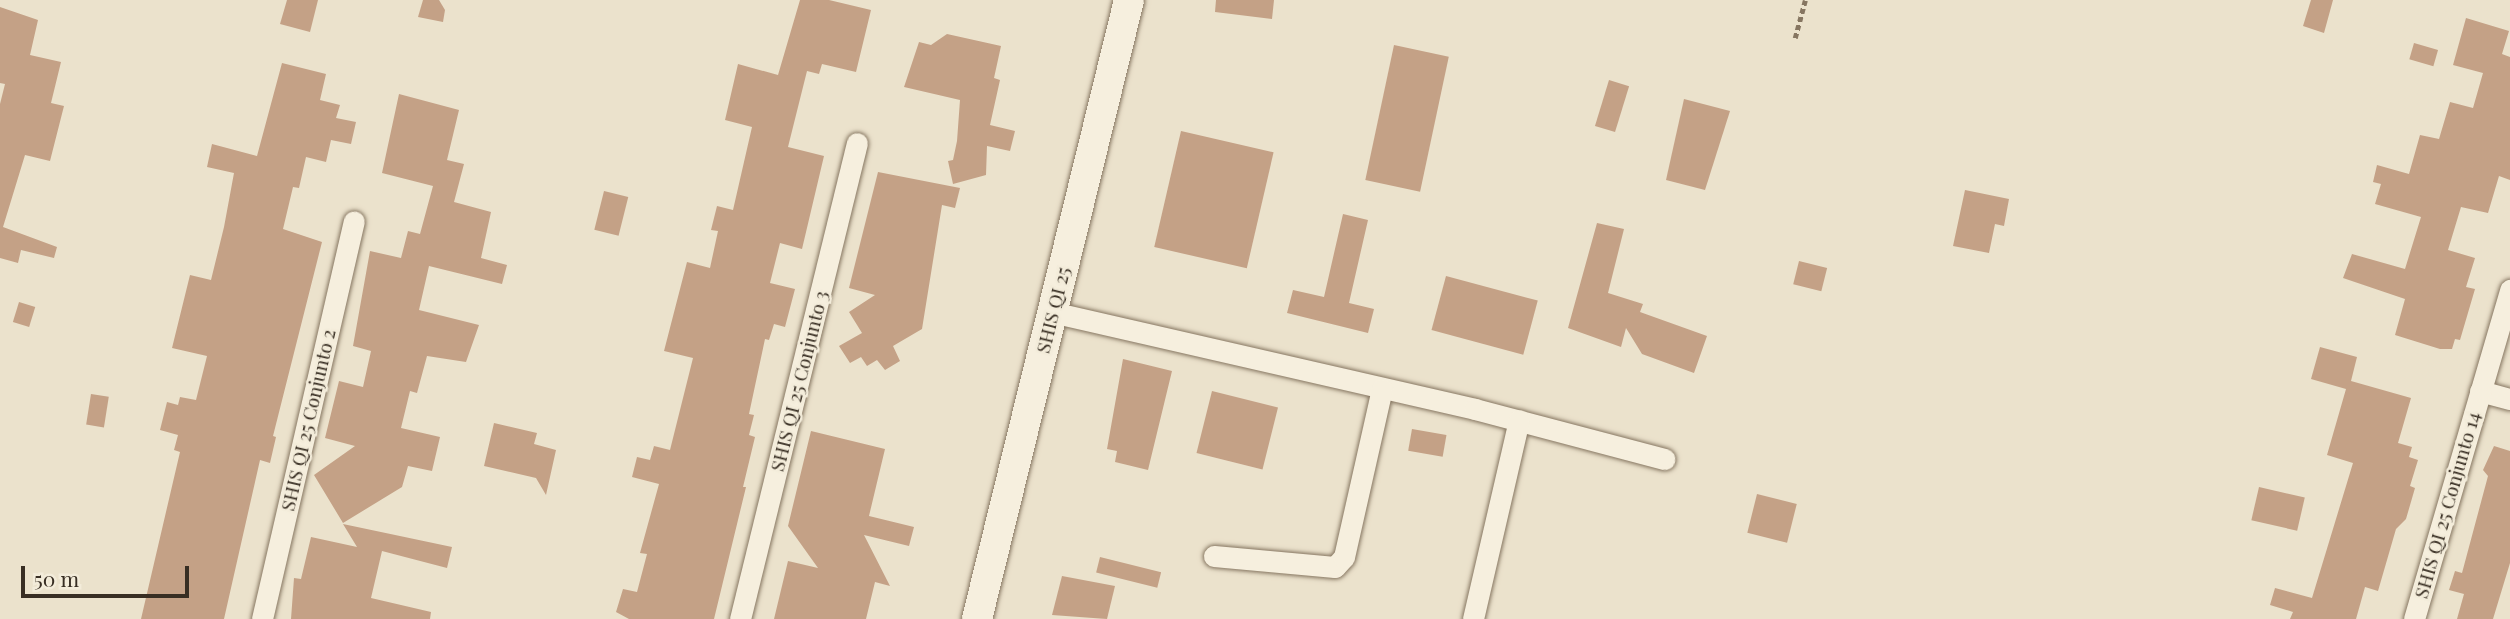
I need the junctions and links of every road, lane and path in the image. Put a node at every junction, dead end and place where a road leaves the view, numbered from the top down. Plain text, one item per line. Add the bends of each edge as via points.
1 (1129, 0) edge
2 (1805, 0) edge
3 (1796, 38) dead end
4 (858, 143) dead end
5 (354, 221) dead end
6 (2510, 290) edge
7 (1052, 312) junction
8 (1382, 389) junction
9 (2480, 391) junction
10 (2510, 399) edge
11 (1518, 420) junction
12 (1664, 459) dead end
13 (1214, 556) dead end
14 (262, 619) edge
15 (740, 619) edge
16 (977, 619) edge
17 (1473, 619) edge
18 (2414, 619) edge

1 - 7 street, SHIS QI 25
2 - 3 path
4 - 15 street, SHIS QI 25 Conjunto 3
5 - 14 street, SHIS QI 25 Conjunto 2
6 - 9 street, SHIS QI 25 Conjunto 14
7 - 8 street
7 - 16 street, SHIS QI 25
8 - 11 street
8 - 13 street via 1344,557 1335,567
9 - 10 street
9 - 18 street, SHIS QI 25 Conjunto 14
11 - 12 street
11 - 17 street

